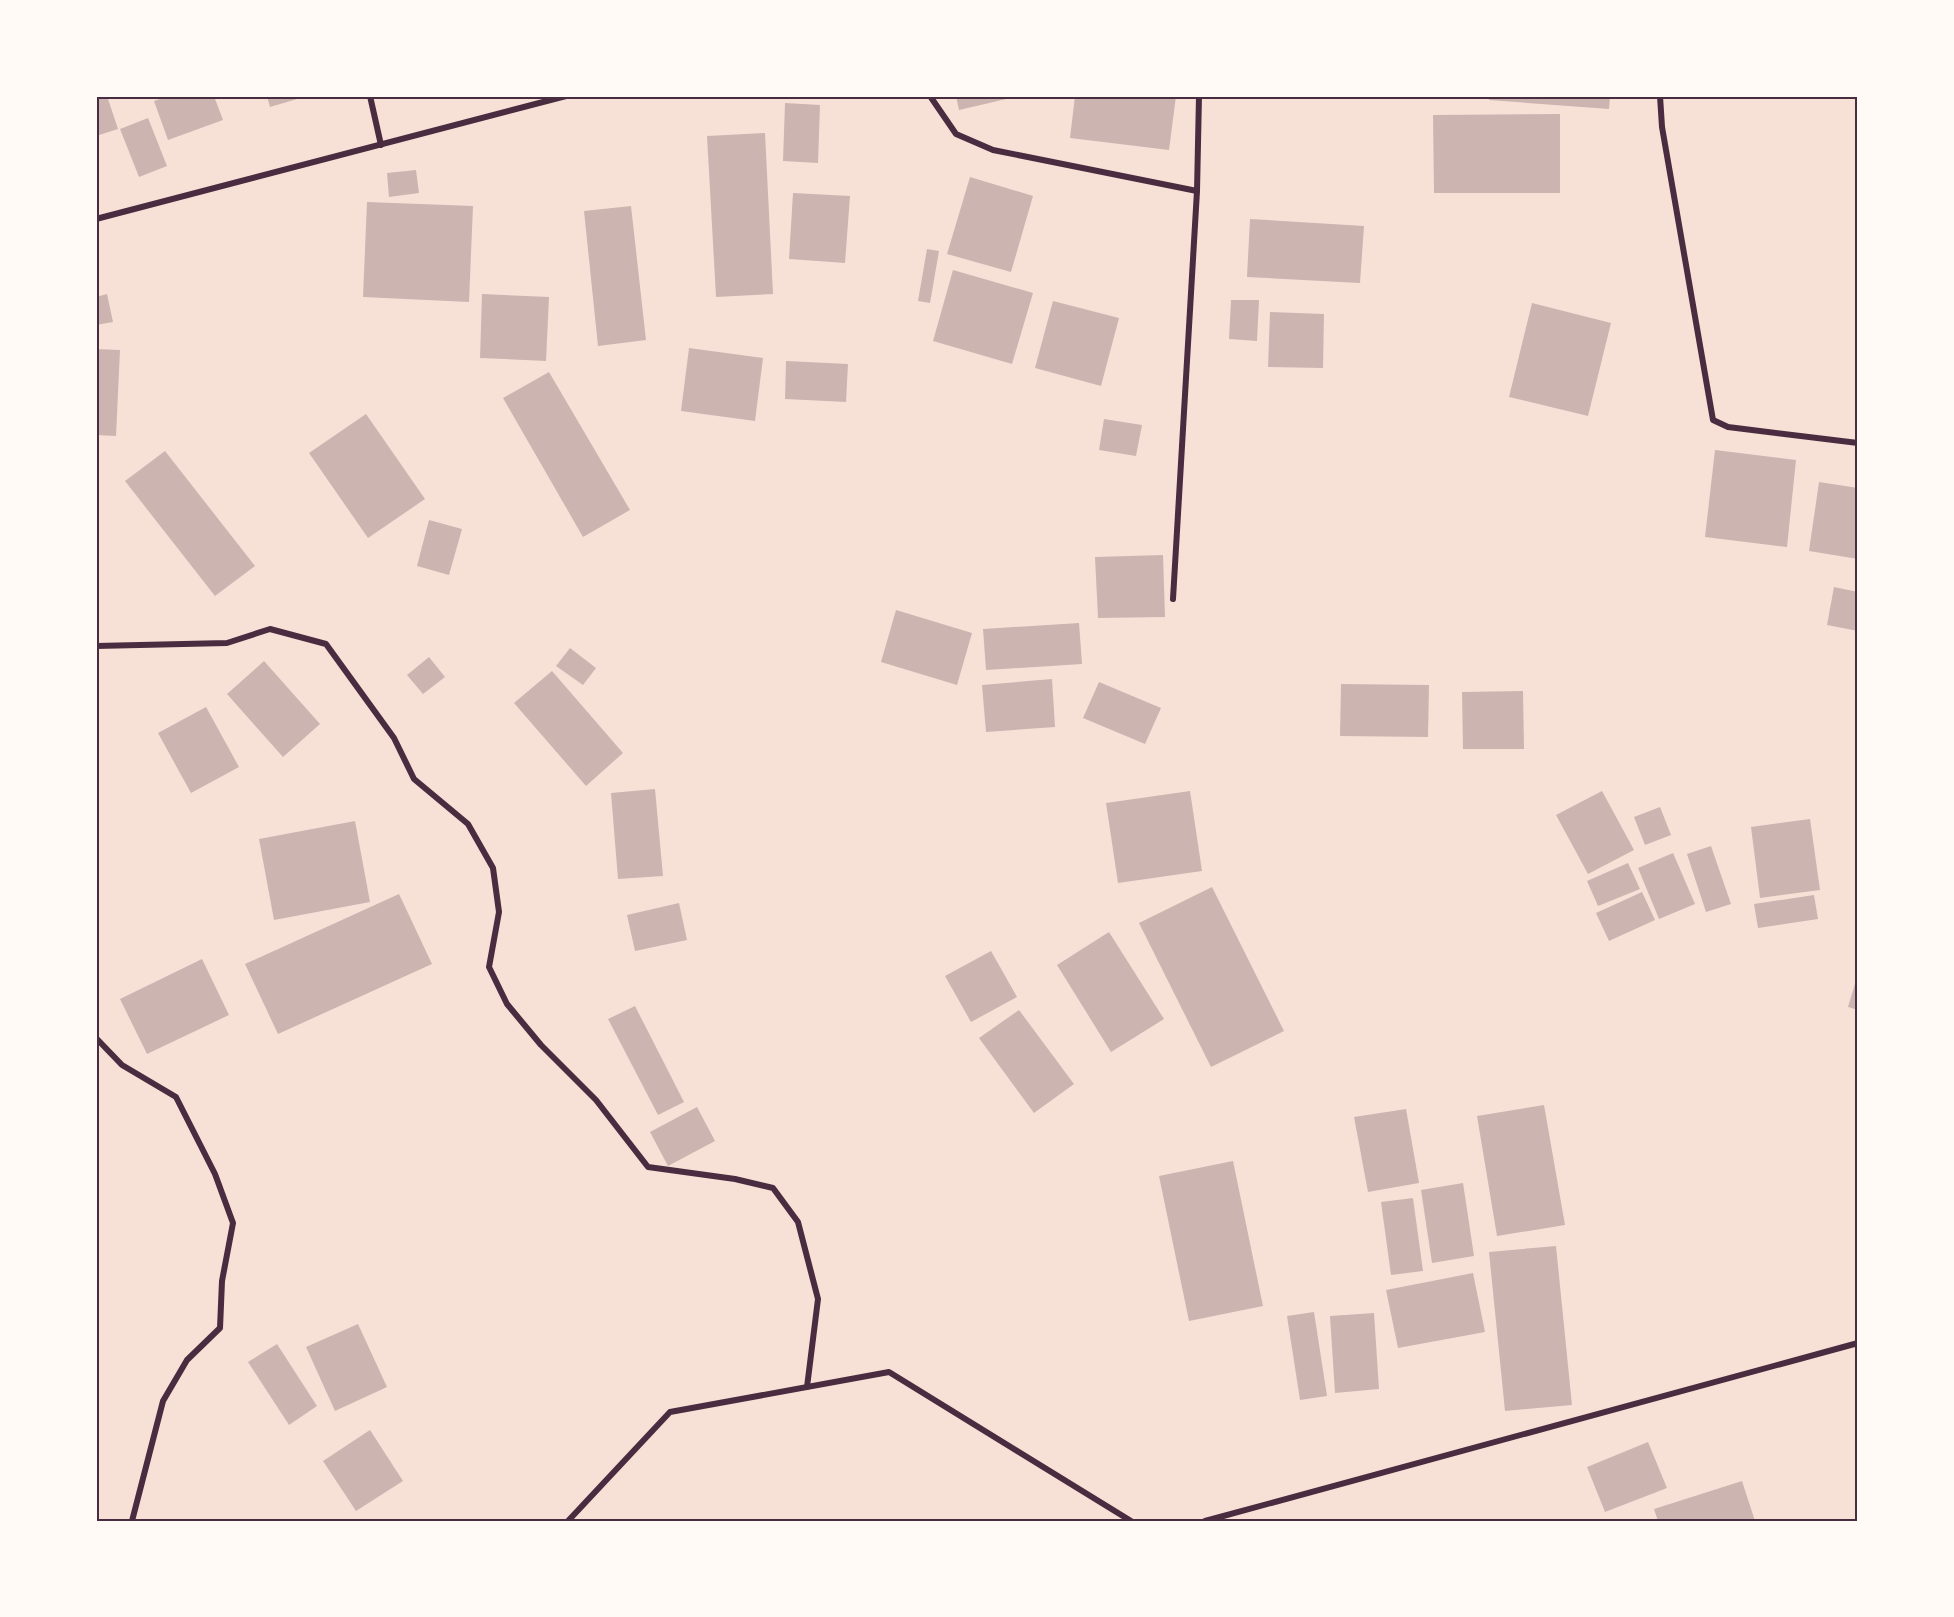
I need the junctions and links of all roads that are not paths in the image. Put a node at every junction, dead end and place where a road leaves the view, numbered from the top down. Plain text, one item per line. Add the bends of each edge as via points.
1 (370, 96) edge
2 (566, 96) edge
3 (930, 96) edge
4 (1199, 96) edge
5 (1659, 96) edge
6 (381, 144) junction
7 (1197, 191) junction
8 (96, 219) edge
9 (1858, 443) edge
10 (1173, 599) dead end
11 (96, 646) edge
12 (96, 1038) edge
13 (1858, 1343) edge
14 (807, 1387) junction
15 (132, 1521) edge
16 (568, 1521) edge
17 (1131, 1521) edge
18 (1205, 1521) edge

1 - 6 street
2 - 6 street
3 - 7 street via 956,134 993,150
4 - 7 street
5 - 9 street via 1713,420 1728,427
6 - 8 street
7 - 10 street
11 - 14 street via 226,644 270,629 326,644 394,738 414,779 468,824 493,868 499,912 489,967 507,1004 596,1100 648,1167 772,1188 798,1222 818,1299
12 - 15 street via 122,1065 176,1097 233,1223 222,1281 220,1328 187,1360 163,1401
13 - 18 street
14 - 16 street via 670,1412
14 - 17 street via 889,1372

